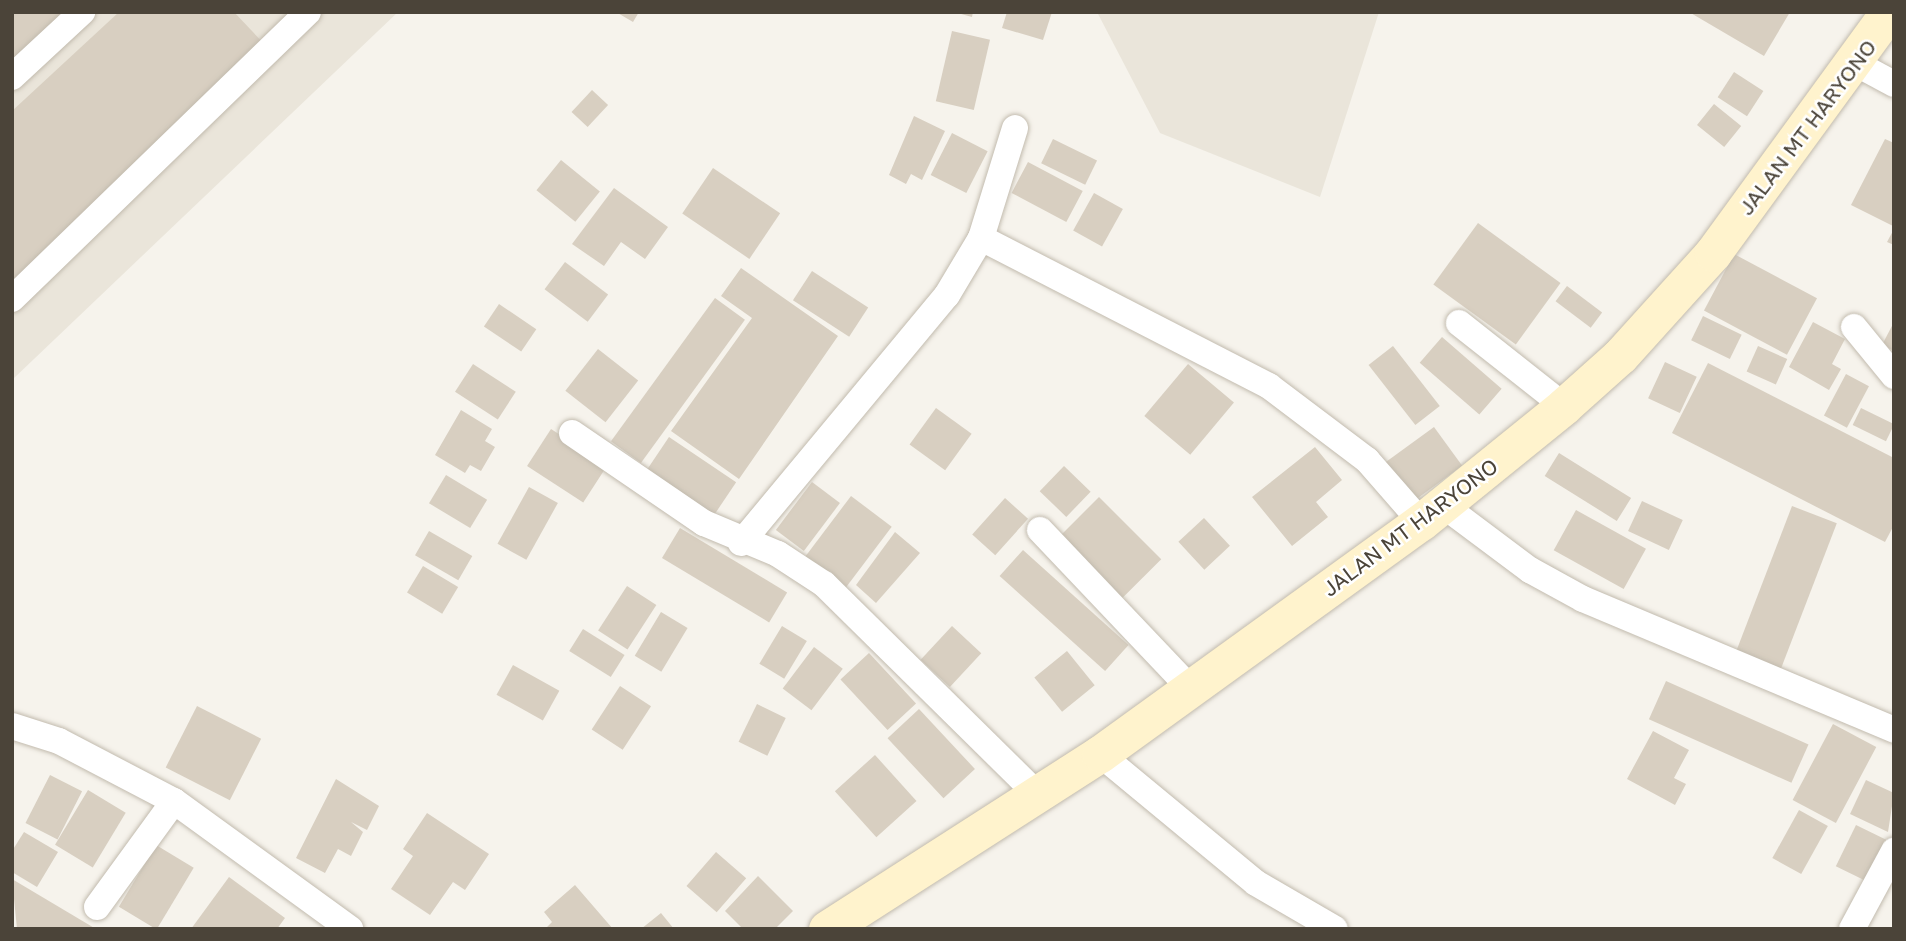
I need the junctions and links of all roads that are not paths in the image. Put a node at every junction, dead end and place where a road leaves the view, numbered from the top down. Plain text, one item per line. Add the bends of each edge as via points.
1 (82, 12) edge
2 (1889, 12) edge
3 (292, 17) edge
4 (1857, 64) junction
5 (12, 76) edge
6 (1894, 84) edge
7 (1015, 128) dead end
8 (981, 238) junction
9 (12, 299) edge
10 (1459, 323) dead end
11 (1854, 327) dead end
12 (1894, 376) edge
13 (1564, 407) junction
14 (572, 433) dead end
15 (1432, 514) junction
16 (1040, 530) dead end
17 (741, 543) junction
18 (1189, 688) junction
19 (12, 726) edge
20 (1894, 730) edge
21 (1100, 754) junction
22 (1036, 793) junction
23 (174, 801) junction
24 (1894, 851) edge
25 (97, 907) dead end
26 (350, 929) edge
27 (827, 929) edge
28 (1335, 929) edge
29 (1852, 929) edge

1 - 5 street
2 - 4 main road, JALAN MT HARYONO
3 - 9 street
4 - 6 street
4 - 13 main road, JALAN MT HARYONO via 1670,303
7 - 8 street
8 - 15 street via 1269,386
8 - 17 street via 947,295
10 - 13 street
11 - 12 street
13 - 15 main road, JALAN MT HARYONO
14 - 17 street via 664,499
15 - 18 main road, JALAN MT HARYONO
15 - 20 street via 1583,599
16 - 18 street
17 - 22 street via 798,565 852,608
18 - 21 main road, JALAN MT HARYONO
19 - 23 street via 59,741
21 - 22 main road, JALAN MT HARYONO
21 - 28 street via 1228,862
22 - 27 main road, JALAN MT HARYONO
23 - 25 street
23 - 26 street
24 - 29 street

